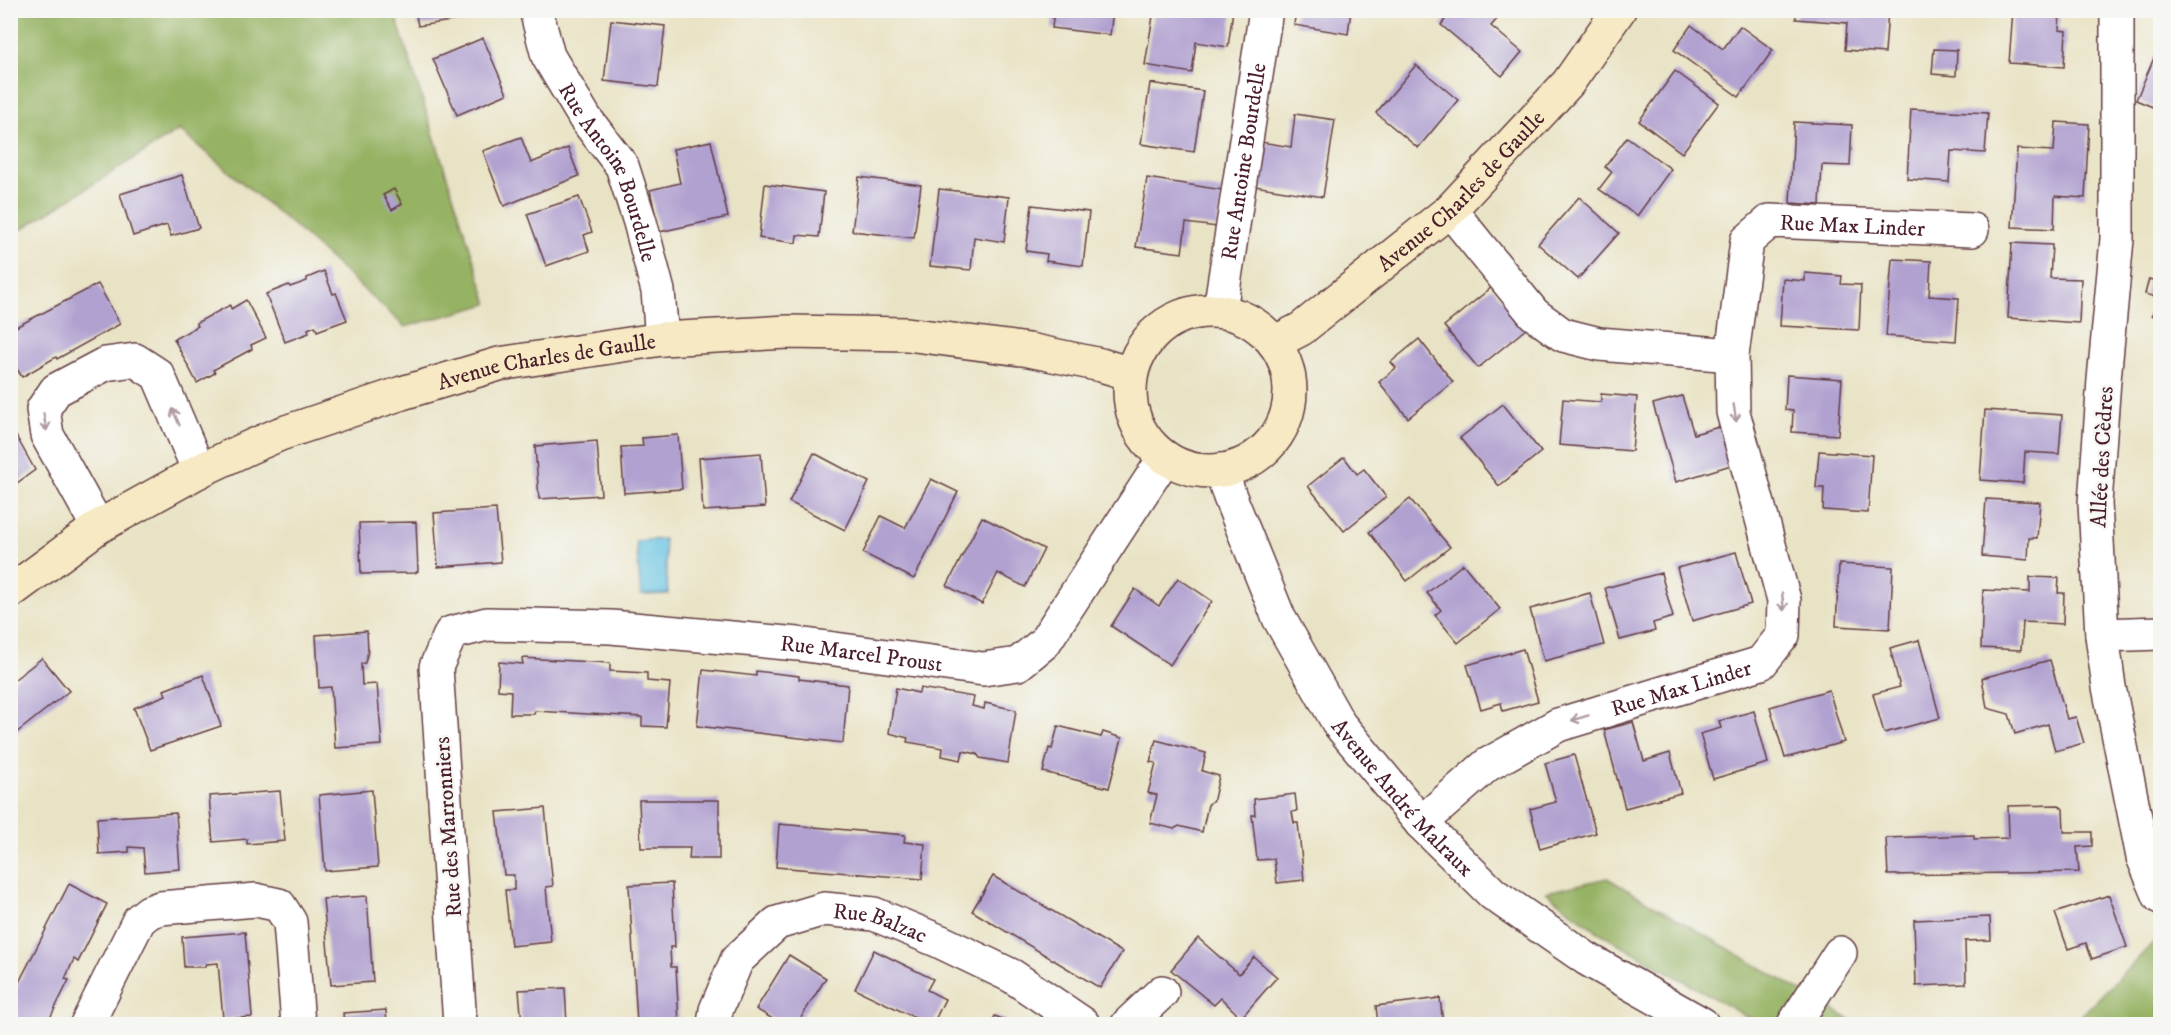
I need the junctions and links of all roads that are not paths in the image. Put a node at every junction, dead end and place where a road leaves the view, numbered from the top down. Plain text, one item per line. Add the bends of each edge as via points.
1 (536, 10) edge
2 (1266, 10) edge
3 (1619, 10) edge
4 (2117, 10) edge
5 (1450, 210) junction
6 (1972, 230) dead end
7 (1217, 311) junction
8 (662, 339) junction
9 (1274, 343) junction
10 (1732, 355) junction
11 (1131, 374) junction
12 (1166, 458) junction
13 (1221, 470) junction
14 (199, 471) junction
15 (98, 527) junction
16 (10, 592) edge
17 (451, 633) joint
18 (2160, 633) edge
19 (2102, 635) junction
20 (1421, 823) junction
21 (2160, 897) edge
22 (1840, 953) dead end
23 (1162, 992) dead end
24 (87, 1024) edge
25 (298, 1024) edge
26 (460, 1024) edge
27 (714, 1024) edge
28 (1083, 1024) edge
29 (1128, 1024) edge
30 (1702, 1024) edge
31 (1794, 1024) edge

1 - 8 street, Rue Antoine Bourdelle via 548,56 585,118 622,166 658,291
2 - 7 street, Rue Antoine Bourdelle
3 - 5 street, Avenue Charles de Gaulle via 1568,83
4 - 19 street, Allée des Cèdres via 2117,239 2095,503
5 - 9 street, Avenue Charles de Gaulle via 1301,329
5 - 10 street via 1534,314 1563,335 1599,344
6 - 10 street, Rue Max Linder via 1770,221 1747,240
7 - 9 street via 1245,318
7 - 11 street via 1183,315 1162,326 1139,352
8 - 11 street, Avenue Charles de Gaulle via 788,332 908,334 1029,350
8 - 14 street, Avenue Charles de Gaulle via 499,364 459,375 280,434
9 - 13 street via 1289,381 1284,422 1259,454
10 -> 20 street, Rue Max Linder via 1733,412 1784,600 1783,635 1761,663 1558,725 1488,765
11 - 12 street via 1133,416 1143,436
12 - 13 street via 1187,468
12 - 17 street, Rue Marcel Proust via 1044,643 1018,664 983,669 798,644 611,627 487,624
13 - 20 street, Avenue André Malraux via 1284,628 1339,724
14 - 15 street, Avenue Charles de Gaulle
14 -> 15 street via 158,375 135,360 105,364 56,390 43,409 47,435
15 - 16 street, Avenue Charles de Gaulle
17 - 26 street, Rue des Marronniers via 436,667
18 - 19 street
19 - 21 street, Allée des Cèdres via 2143,857
20 - 30 street, Avenue André Malraux via 1493,894 1587,959
22 - 31 street
23 - 29 street
24 - 25 street via 139,920 149,912 256,900 279,905 290,922
27 - 28 street, Rue Balzac via 737,960 777,923 824,909 874,914 939,941 1012,976

